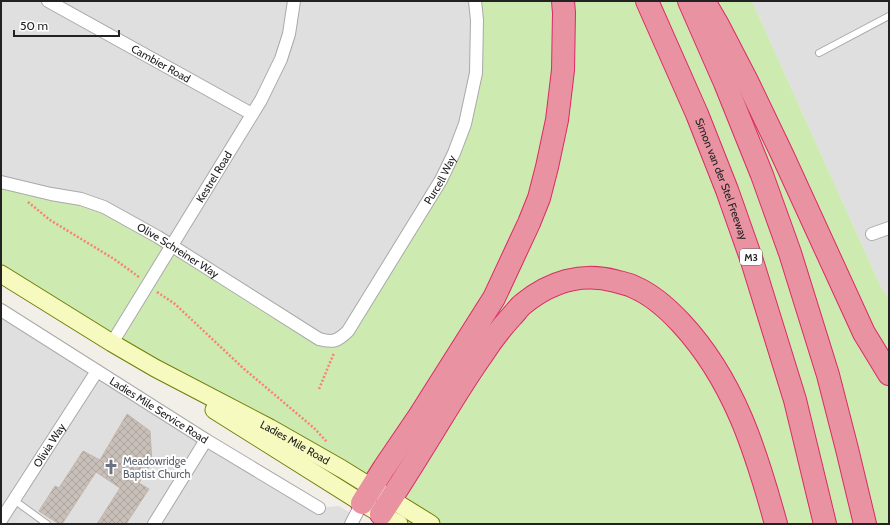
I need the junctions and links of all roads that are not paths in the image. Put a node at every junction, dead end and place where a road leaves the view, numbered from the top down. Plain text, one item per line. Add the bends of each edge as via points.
1 (48, 1) edge
2 (294, 1) edge
3 (475, 1) edge
4 (563, 1) edge
5 (647, 1) edge
6 (688, 1) edge
7 (704, 1) edge
8 (889, 16) edge
9 (820, 53) dead end
10 (252, 114) junction
11 (1, 182) edge
12 (889, 228) edge
13 (872, 234) dead end
14 (172, 246) junction
15 (1, 274) edge
16 (1, 310) edge
17 (339, 339) joint
18 (112, 344) junction
19 (97, 371) junction
20 (889, 374) edge
21 (206, 440) junction
22 (367, 495) junction
23 (14, 500) junction
24 (319, 508) dead end
25 (386, 515) edge
26 (1, 520) edge
27 (47, 524) edge
28 (154, 524) edge
29 (351, 524) edge
30 (431, 524) edge
31 (776, 524) edge
32 (825, 524) edge
33 (865, 524) edge

1 - 10 street, Cambier Road
2 - 10 street, Kestrel Road via 289,34 281,60
3 - 17 street, Purcell Way via 476,74 465,124 454,153 418,218 348,331
4 - 22 highway via 563,70 557,120 539,198 494,298
5 - 32 highway, Simon van der Stel Freeway / M3 via 697,114 752,261 796,400
6 - 33 highway via 725,83 790,254 828,375
7 - 20 highway via 754,94 864,333
8 - 9 lane
10 - 14 street, Kestrel Road
11 - 14 street, Olive Schreiner Way via 104,206
12 - 13 street
14 - 17 street, Olive Schreiner Way via 319,339
14 - 18 street, Kestrel Road
15 - 18 main road, Ladies Mile Road
16 - 19 street, Ladies Mile Service Road
18 - 22 main road, Ladies Mile Road via 270,428
19 - 21 street, Ladies Mile Service Road
19 - 23 street, Olivia Way
21 - 24 street, Ladies Mile Service Road
21 - 28 street
22 - 25 main road, Ladies Mile Road
22 - 29 street
23 - 26 street, Olivia Way
23 - 27 lane
25 - 30 main road, Ladies Mile Road
25 - 31 highway via 470,371 502,327 522,304 543,289 585,277 634,286 657,300 693,336 726,386 740,415

